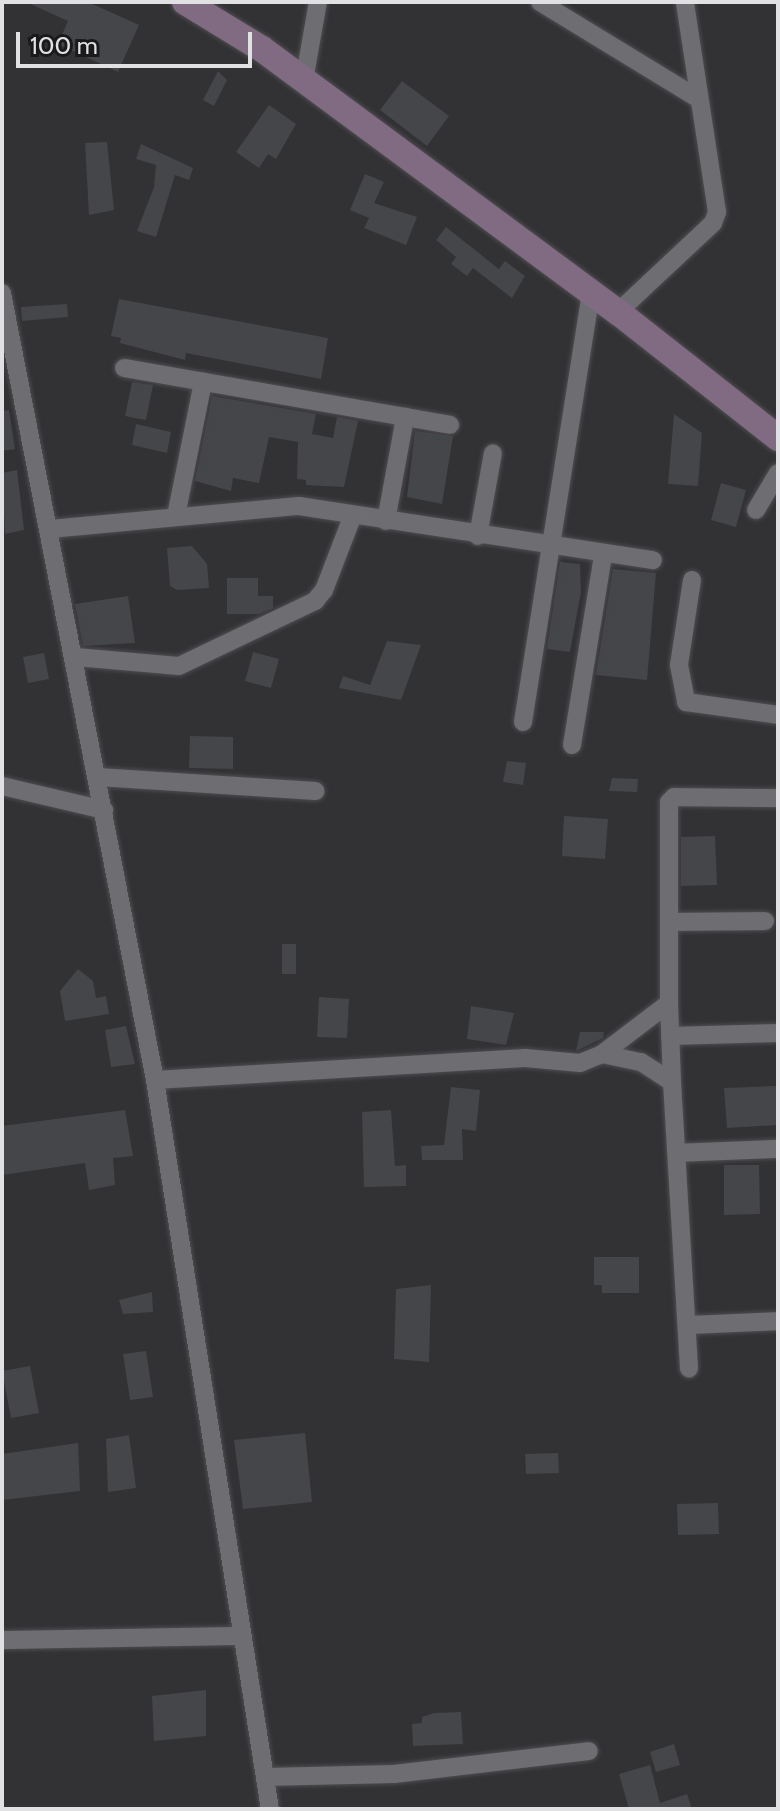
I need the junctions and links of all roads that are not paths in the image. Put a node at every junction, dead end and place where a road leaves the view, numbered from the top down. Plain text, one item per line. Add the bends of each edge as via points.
1 (185, 2) edge
2 (318, 2) edge
3 (540, 2) edge
4 (685, 2) edge
5 (304, 81) junction
6 (699, 99) junction
7 (591, 292) junction
8 (2, 293) edge
9 (618, 312) junction
10 (124, 368) dead end
11 (203, 382) junction
12 (405, 417) junction
13 (450, 425) dead end
14 (778, 438) edge
15 (493, 453) dead end
16 (778, 473) edge
17 (756, 510) dead end
18 (353, 515) junction
19 (176, 516) junction
20 (386, 521) junction
21 (50, 529) junction
22 (478, 536) junction
23 (549, 548) junction
24 (603, 555) junction
25 (653, 560) dead end
26 (692, 580) dead end
27 (76, 657) junction
28 (778, 715) edge
29 (523, 722) dead end
30 (572, 745) dead end
31 (98, 777) junction
32 (2, 786) edge
33 (316, 791) dead end
34 (778, 798) edge
35 (104, 810) junction
36 (765, 921) dead end
37 (669, 922) junction
38 (669, 1003) junction
39 (778, 1033) edge
40 (670, 1036) junction
41 (602, 1054) junction
42 (155, 1080) junction
43 (672, 1082) junction
44 (778, 1149) edge
45 (677, 1153) junction
46 (778, 1321) edge
47 (687, 1325) junction
48 (689, 1368) dead end
49 (241, 1636) junction
50 (2, 1640) edge
51 (589, 1751) dead end
52 (265, 1777) junction
53 (270, 1809) edge

1 - 5 main road
2 - 5 street
3 - 6 street
4 - 6 street
5 - 7 main road
6 - 9 street via 715,219
7 - 9 main road
7 - 23 street
8 - 21 street
9 - 14 main road
10 - 11 street
11 - 12 street
11 - 19 street
12 - 13 street
12 - 20 street
15 - 22 street
16 - 17 street
18 - 19 street via 283,505
18 - 20 street
18 - 27 street via 315,601 179,666
19 - 21 street
20 - 22 street
21 - 27 street
22 - 23 street
23 - 24 street
23 - 29 street
24 - 25 street
24 - 30 street
26 - 28 street via 679,665 686,702
27 - 31 street
31 - 33 street
31 - 35 street
32 - 35 street
34 - 37 street via 674,797 669,802
35 - 42 street
36 - 37 street
37 - 38 street
38 - 40 street
38 - 41 street
39 - 40 street
40 - 43 street
41 - 42 street via 580,1063 525,1058
41 - 43 street via 641,1062
42 - 49 street
43 - 45 street
44 - 45 street
45 - 47 street
46 - 47 street
47 - 48 street
49 - 50 street
49 - 52 street
51 - 52 street via 394,1774
52 - 53 street

